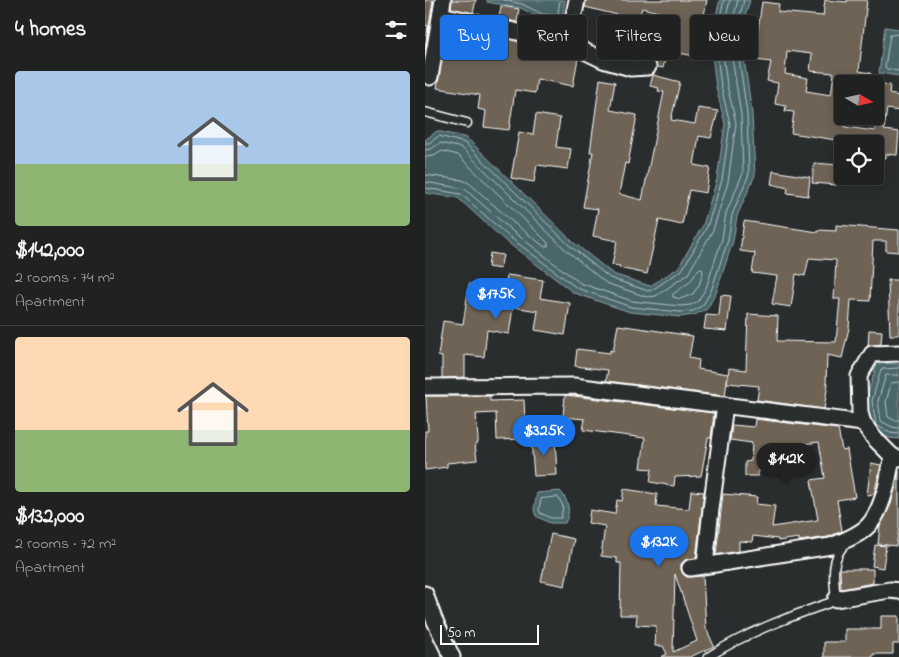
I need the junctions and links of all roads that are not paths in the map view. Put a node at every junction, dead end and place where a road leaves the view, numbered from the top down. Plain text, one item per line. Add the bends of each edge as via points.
1 (577, 0) edge
2 (442, 8) edge
3 (574, 15) edge
4 (518, 29) edge
5 (587, 52) edge
6 (648, 67) dead end
7 (431, 77) dead end
8 (425, 112) edge
9 (467, 123) dead end
10 (899, 353) edge
11 (425, 387) edge
12 (725, 405) junction
13 (863, 423) junction
14 (896, 458) edge
15 (850, 538) junction
16 (899, 591) edge
17 (425, 594) edge
18 (836, 599) junction
19 (429, 618) edge
20 (452, 657) edge
21 (708, 657) edge

1 - 3 street
2 - 4 street
2 - 7 street
5 - 6 street via 631,68
8 - 9 lane
10 - 13 street via 872,354 859,376
11 - 12 street via 574,386
12 - 13 street
12 - 15 street via 711,509 698,567 831,546
13 - 14 street via 873,438
14 - 15 street via 889,467 887,486 873,522
15 - 18 lane via 834,559
16 - 18 street
17 - 19 street
18 - 21 lane via 723,647
19 - 20 street

